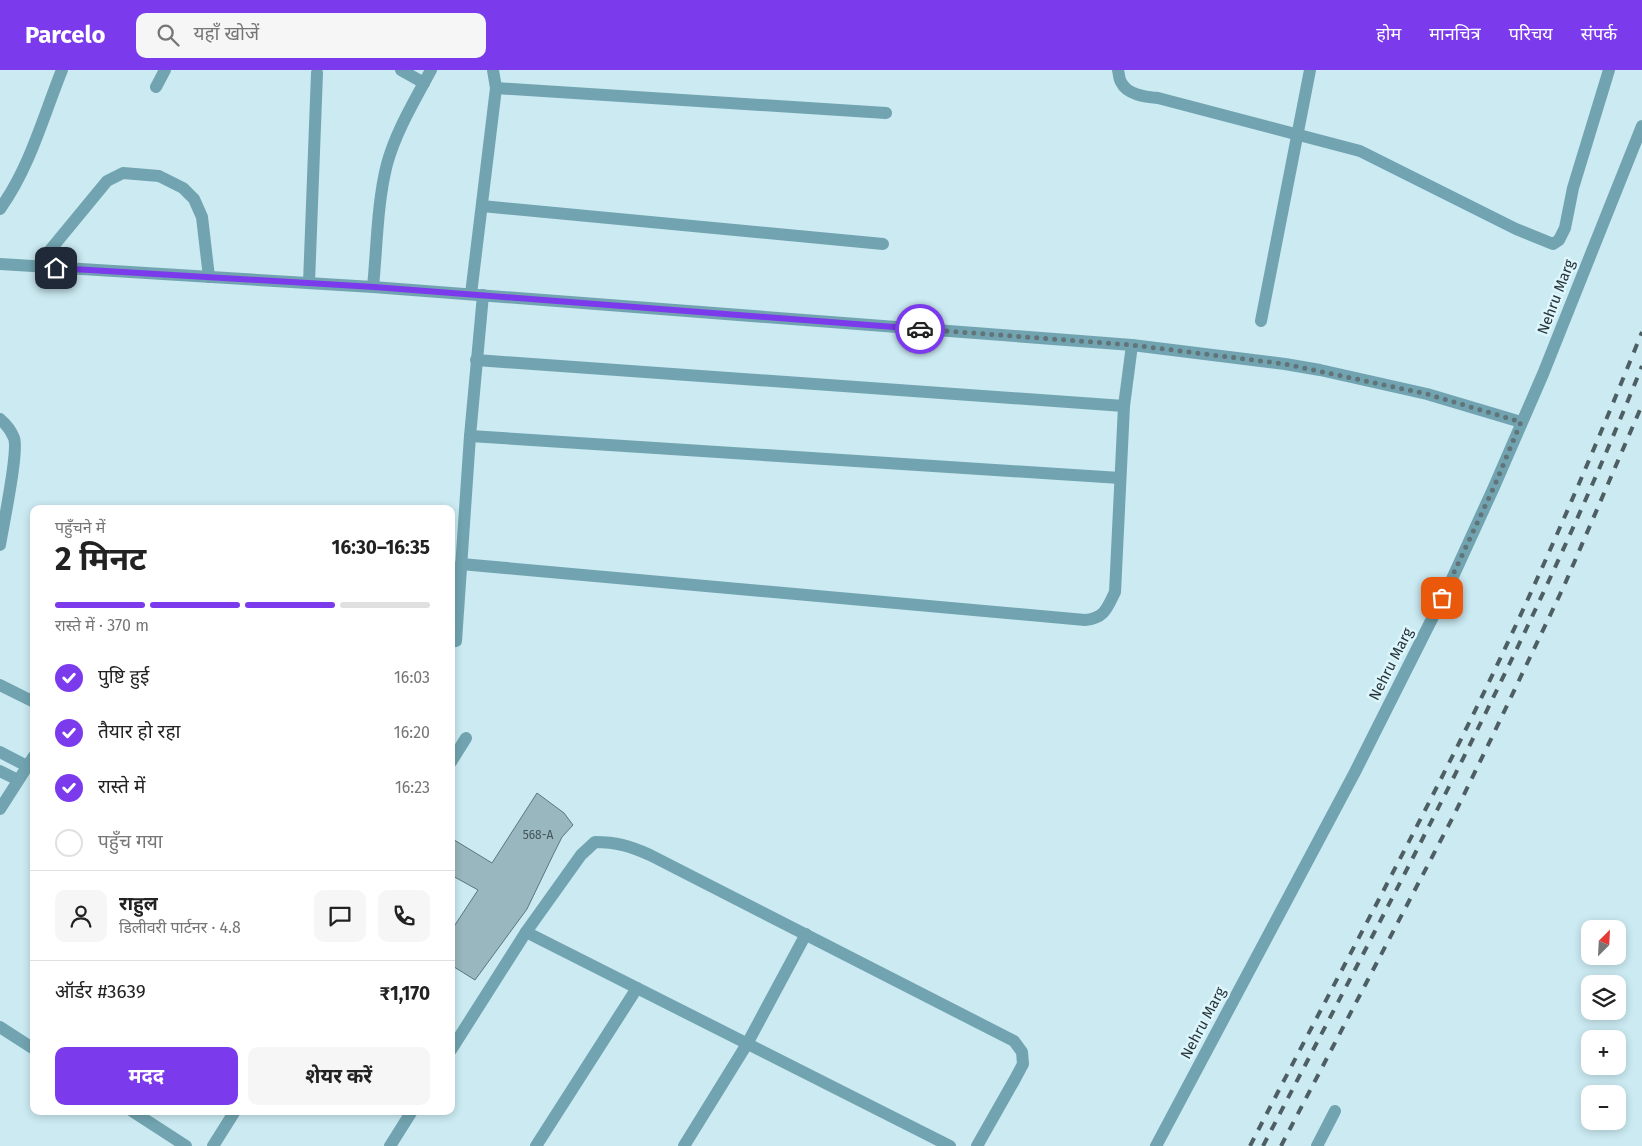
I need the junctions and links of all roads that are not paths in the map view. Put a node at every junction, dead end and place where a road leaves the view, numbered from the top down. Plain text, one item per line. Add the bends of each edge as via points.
1 (62, 70) edge
2 (165, 70) edge
3 (400, 70) edge
4 (431, 70) edge
5 (493, 70) edge
6 (1118, 70) edge
7 (1310, 70) edge
8 (1609, 70) edge
9 (317, 73) dead end
10 (424, 83) junction
11 (156, 87) dead end
12 (496, 88) junction
13 (886, 113) dead end
14 (1642, 126) edge
15 (1298, 135) junction
16 (482, 206) junction
17 (0, 209) edge
18 (883, 244) dead end
19 (0, 264) edge
20 (37, 266) junction
21 (209, 277) junction
22 (310, 283) junction
23 (374, 287) junction
24 (477, 295) junction
25 (1261, 321) dead end
26 (1132, 345) junction
27 (476, 360) junction
28 (1124, 406) junction
29 (0, 419) edge
30 (1521, 422) junction
31 (470, 436) junction
32 (1120, 478) junction
33 (0, 545) edge
34 (461, 564) junction
35 (456, 641) dead end
36 (0, 685) edge
37 (30, 700) edge
38 (466, 738) dead end
39 (0, 752) edge
40 (455, 756) edge
41 (30, 759) edge
42 (30, 762) edge
43 (0, 771) edge
44 (18, 780) junction
45 (0, 809) edge
46 (526, 932) junction
47 (806, 934) junction
48 (637, 988) junction
49 (0, 1027) edge
50 (455, 1044) edge
51 (747, 1044) junction
52 (30, 1046) edge
53 (1336, 1111) dead end
54 (138, 1115) edge
55 (232, 1115) edge
56 (409, 1115) edge
57 (186, 1146) edge
58 (213, 1146) edge
59 (390, 1146) edge
60 (536, 1146) edge
61 (684, 1146) edge
62 (950, 1146) edge
63 (977, 1146) edge
64 (1156, 1146) edge
65 (1317, 1146) edge

1 - 17 street via 29,158
2 - 11 street
3 - 10 street
4 - 10 street
5 - 12 street
6 - 15 street via 1121,83 1142,96
7 - 15 street
8 - 15 street via 1573,188 1565,228 1553,244 1516,229 1360,151
9 - 22 street
10 - 23 street via 388,163 382,189
12 - 13 street
12 - 16 street
14 - 30 street, Nehru Marg
15 - 25 street
16 - 18 street
16 - 24 street
19 - 20 street
20 - 21 street
20 - 21 street via 107,181 123,172 159,176 183,188 194,199 202,217
21 - 22 street
22 - 23 street
23 - 24 street
24 - 26 street
24 - 27 street
26 - 28 street
26 - 30 street via 1320,370 1427,394
27 - 28 street
27 - 31 street
28 - 32 street
29 - 33 street via 15,439
30 - 64 street, Nehru Marg via 1459,565 1362,757
31 - 32 street
31 - 34 street
32 - 34 street via 1115,592 1103,614 1094,619
34 - 35 street
36 - 37 street
38 - 40 street
39 - 41 street
42 - 44 street
43 - 44 street
44 - 45 street
46 - 47 street via 581,854 595,842 611,842 650,855
46 - 48 street
46 - 50 street
47 - 51 street
47 - 63 street via 1014,1041 1022,1052 1022,1064
48 - 51 street
48 - 60 street
49 - 52 street
51 - 61 street
51 - 62 street
53 - 65 street
54 - 57 street
55 - 58 street
56 - 59 street

